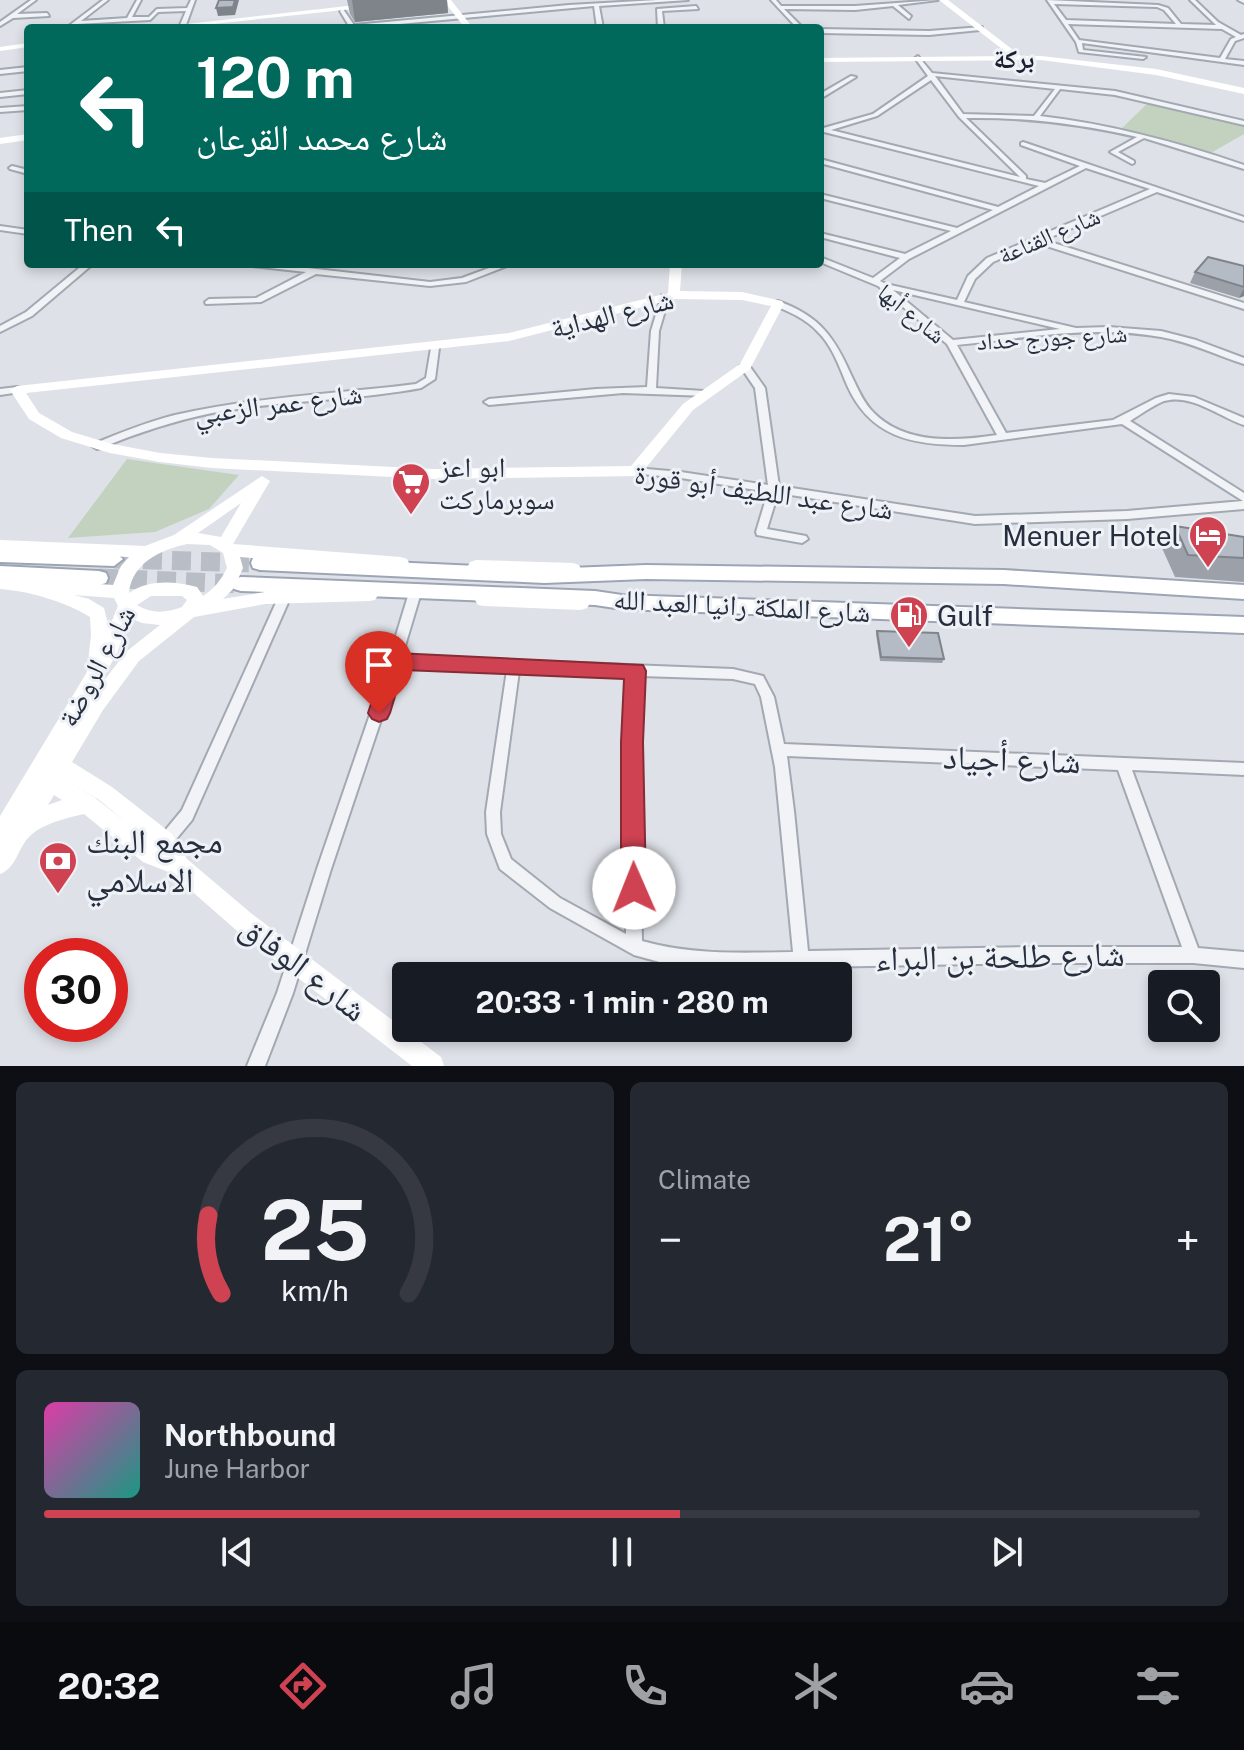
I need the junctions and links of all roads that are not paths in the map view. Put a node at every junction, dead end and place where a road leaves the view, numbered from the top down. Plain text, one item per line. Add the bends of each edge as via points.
1 (34, 0) edge
2 (106, 0) edge
3 (139, 0) edge
4 (193, 0) edge
5 (448, 0) edge
6 (686, 0) edge
7 (773, 0) edge
8 (936, 0) edge
9 (943, 0) edge
10 (1192, 0) edge
11 (437, 1) edge
12 (1050, 1) edge
13 (894, 4) junction
14 (385, 5) dead end
15 (596, 5) junction
16 (343, 6) edge
17 (780, 7) junction
18 (696, 8) dead end
19 (20, 9) junction
20 (189, 9) junction
21 (458, 9) junction
22 (11, 16) junction
23 (909, 17) dead end
24 (129, 19) junction
25 (1064, 22) junction
26 (76, 23) joint
27 (0, 24) edge
28 (185, 24) edge
29 (200, 24) edge
30 (221, 24) edge
31 (370, 24) edge
32 (467, 24) edge
33 (599, 24) edge
34 (660, 24) edge
35 (796, 24) edge
36 (1180, 26) junction
37 (1222, 27) junction
38 (980, 28) junction
39 (824, 31) edge
40 (1242, 36) edge
41 (994, 39) junction
42 (1079, 42) junction
43 (24, 47) edge
44 (0, 50) edge
45 (1011, 56) junction
46 (1143, 57) dead end
47 (918, 58) junction
48 (972, 58) junction
49 (824, 60) edge
50 (1221, 61) junction
51 (1244, 63) edge
52 (24, 69) edge
53 (0, 72) edge
54 (930, 75) junction
55 (853, 77) dead end
56 (1058, 88) junction
57 (1244, 91) edge
58 (24, 92) edge
59 (0, 95) edge
60 (824, 95) edge
61 (24, 108) edge
62 (0, 110) edge
63 (961, 116) junction
64 (1037, 116) junction
65 (1244, 123) edge
66 (824, 129) edge
67 (824, 131) edge
68 (1144, 135) junction
69 (24, 138) edge
70 (0, 141) edge
71 (1023, 144) dead end
72 (824, 162) edge
73 (1132, 162) dead end
74 (1086, 165) junction
75 (1244, 167) edge
76 (12, 168) dead end
77 (24, 171) edge
78 (1026, 179) junction
79 (1044, 185) junction
80 (1157, 189) junction
81 (824, 197) edge
82 (998, 209) junction
83 (1244, 219) edge
84 (0, 228) edge
85 (956, 230) junction
86 (24, 231) edge
87 (824, 236) edge
88 (1037, 240) junction
89 (906, 257) junction
90 (824, 261) edge
91 (84, 268) edge
92 (282, 268) edge
93 (498, 268) edge
94 (675, 268) edge
95 (313, 272) junction
96 (877, 283) junction
97 (670, 296) junction
98 (209, 302) dead end
99 (960, 302) junction
100 (778, 304) junction
101 (1244, 306) edge
102 (0, 329) edge
103 (1080, 331) junction
104 (951, 343) junction
105 (435, 348) junction
106 (1244, 361) edge
107 (745, 366) junction
108 (17, 390) junction
109 (651, 390) junction
110 (0, 392) edge
111 (704, 394) junction
112 (489, 402) dead end
113 (1124, 421) junction
114 (1244, 422) edge
115 (1003, 437) junction
116 (97, 446) junction
117 (635, 471) junction
118 (266, 475) junction
119 (774, 491) junction
120 (1244, 498) edge
121 (1244, 505) edge
122 (239, 521) junction
123 (177, 539) junction
124 (802, 539) dead end
125 (0, 546) edge
126 (227, 548) junction
127 (147, 552) junction
128 (0, 555) edge
129 (114, 559) tunnel mouth
130 (266, 559) junction
131 (99, 578) tunnel mouth
132 (4, 580) edge
133 (241, 584) tunnel mouth
134 (1244, 592) edge
135 (285, 596) junction
136 (414, 596) junction
137 (123, 599) junction
138 (622, 602) junction
139 (191, 612) junction
140 (1244, 625) edge
141 (396, 661) junction
142 (514, 665) junction
143 (635, 671) junction
144 (96, 674) junction
145 (780, 750) junction
146 (1123, 764) junction
147 (1244, 769) edge
148 (48, 770) junction
149 (87, 804) junction
150 (23, 829) junction
151 (0, 835) edge
152 (158, 848) junction
153 (0, 864) edge
154 (634, 947) junction
155 (1193, 955) junction
156 (801, 958) junction
157 (1244, 960) edge
158 (294, 964) junction
159 (256, 1066) edge
160 (432, 1066) edge

1 - 19 street
2 - 26 street
3 - 24 street
4 - 20 street
5 - 11 street
5 - 21 street
6 - 15 street
7 - 17 street
8 - 13 street
9 - 38 street
10 - 37 street
12 - 25 street
12 - 36 street via 1158,6
13 - 17 street
13 - 23 street
14 - 16 street
15 - 21 street
15 - 33 street
16 - 29 street
16 - 30 street
17 - 35 street
18 - 34 street via 657,11
19 - 22 street
19 - 22 street via 46,12
20 - 24 street
20 - 28 street
21 - 31 street
21 - 32 street
22 - 27 street
24 - 26 street
25 - 36 street
25 - 42 street
36 - 37 street
37 - 40 street
38 - 39 street via 935,33
38 - 41 street
40 - 50 street via 1233,40
41 - 45 street
41 - 45 street
42 - 46 street via 1081,51
42 - 50 street
43 - 44 street
45 - 48 street
45 - 48 street
45 - 57 street via 1156,72
47 - 48 street
47 - 49 street
47 - 54 street
50 - 51 street
52 - 53 street
54 - 56 street
54 - 63 street
54 - 66 street via 875,115
55 - 60 street
56 - 64 street
56 - 65 street via 1133,97
58 - 59 street
61 - 62 street
63 - 64 street
63 - 78 street
64 - 68 street
67 - 78 street
68 - 73 street via 1113,152
68 - 75 street
69 - 70 street
71 - 74 street
72 - 82 street
74 - 79 street
74 - 80 street
76 - 77 street
78 - 79 street
79 - 82 street
80 - 83 street
80 - 88 street, شارع القناعة
81 - 85 street
82 - 85 street
84 - 86 street
85 - 89 street
87 - 89 street
88 - 99 street, شارع القناعة via 983,265
88 - 101 street
89 - 96 street
90 - 96 street, شارع أبها
91 - 102 street via 29,314
92 - 95 street
93 - 95 street via 442,283
94 - 97 street
95 - 98 street via 258,300
96 - 99 street
96 - 104 street, شارع أبها
97 - 100 street, شارع الهداية via 754,297
97 - 105 street, شارع الهداية via 519,335
97 - 109 street via 655,331
99 - 103 street
100 - 107 street
100 - 115 street, شارع الهداية via 822,328 858,398 889,429 941,443
103 - 104 street, شارع جورج حداد
103 - 106 street, شارع جورج حداد via 1163,334
104 - 115 street, شارع أبها
105 - 108 street, شارع الهداية
105 - 116 street, شارع عمر الزعبي via 430,379 418,386 190,413 147,424
107 - 111 street
107 - 119 street via 759,383 763,399
108 - 110 street, شارع الهداية
108 - 116 street, شارع عبد اللطيف أبو قورة via 37,418
109 - 111 street
109 - 112 street
111 - 117 street
113 - 114 street, شارع الهداية via 1157,401 1175,397
113 - 115 street, شارع الهداية
113 - 120 street
116 - 118 street, شارع عبد اللطيف أبو قورة
117 - 118 street, شارع عبد اللطيف أبو قورة via 435,474 335,468
117 - 119 street, شارع عبد اللطيف أبو قورة
118 - 122 street
118 - 123 street
119 - 121 street, شارع عبد اللطيف أبو قورة via 997,521
119 - 124 street via 761,532
122 - 126 street
122 - 130 street via 239,536
123 - 126 street via 205,538
123 - 127 street
125 - 127 street
126 - 130 street
126 - 139 street via 235,568 230,583
127 - 137 street via 128,568
128 - 129 main road
130 - 134 main road, شارع الملكة رانيا العبد الله via 544,576 646,572 1004,577
131 - 132 main road
132 - 137 street
132 - 144 street via 98,613
133 - 138 main road, شارع الملكة رانيا العبد الله
135 - 136 street
135 - 139 street
135 - 152 street via 187,815
136 - 138 street via 547,604
136 - 141 street
137 - 139 street via 149,617
137 - 139 street, شارع الروضة via 141,591 186,590 196,599
137 - 144 street, شارع الروضة via 118,633
138 - 140 main road, شارع الملكة رانيا العبد الله
139 - 148 street, شارع الروضة via 134,655
141 - 142 street
141 - 158 street
142 - 143 street
142 - 154 street, شارع طلحة بن البراء via 493,812 500,855 555,903
143 - 145 street via 755,678 767,691
143 - 154 street
144 - 148 street, شارع الروضة
145 - 146 street, شارع أجياد
145 - 156 street
146 - 147 street, شارع أجياد
146 - 155 street
148 - 149 street, شارع الوفاق
148 - 150 street, شارع الروضة
148 - 151 street, شارع الروضة
148 - 152 street, شارع الوفاق via 105,793
149 - 150 street via 59,810
149 - 152 street, شارع الوفاق
150 - 153 street, شارع الروضة
152 - 158 street, شارع الوفاق
154 - 156 street, شارع طلحة بن البراء via 714,961
155 - 156 street, شارع طلحة بن البراء
155 - 157 street, شارع طلحة بن البراء
158 - 159 street
158 - 160 street, شارع الوفاق

